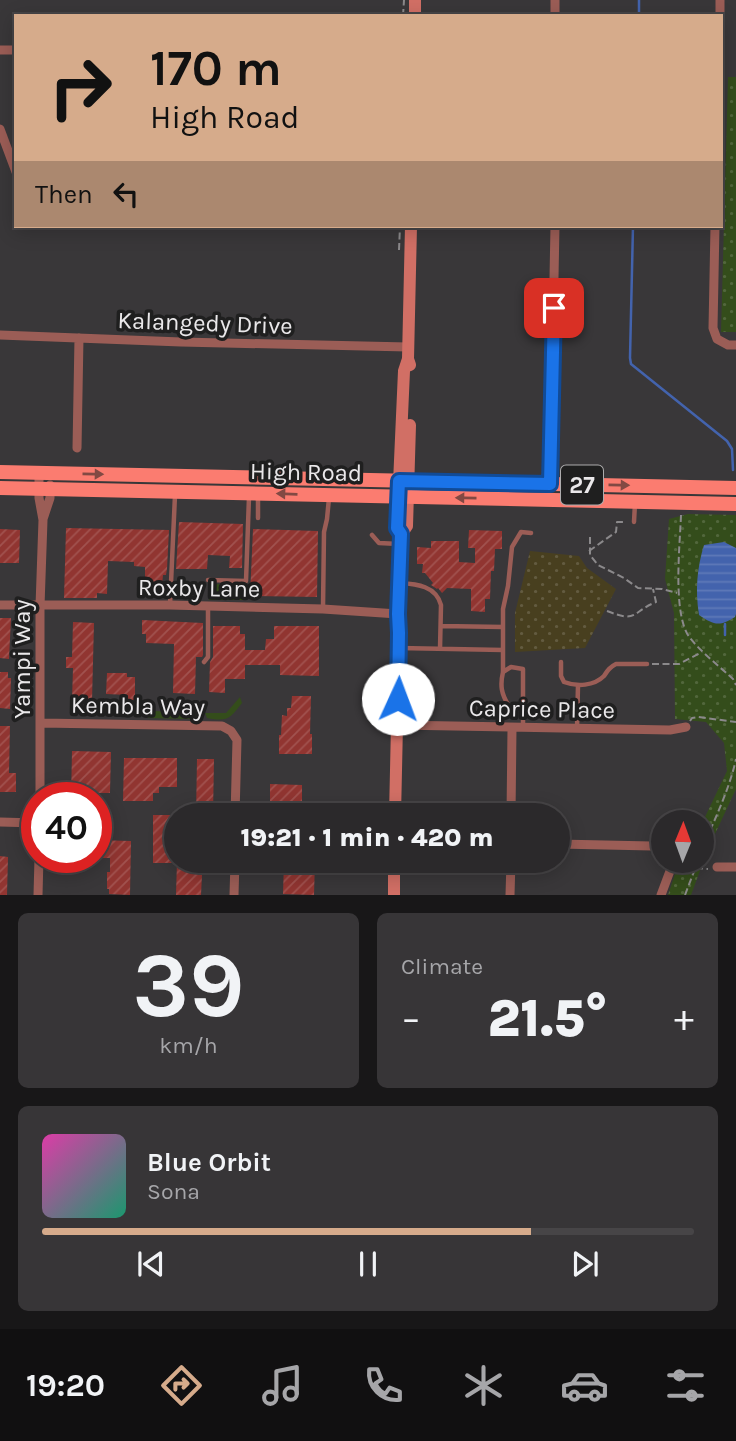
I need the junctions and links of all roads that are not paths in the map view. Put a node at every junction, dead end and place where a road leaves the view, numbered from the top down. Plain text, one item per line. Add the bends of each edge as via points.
1 (0, 129) edge
2 (14, 167) edge
3 (411, 228) edge
4 (555, 228) edge
5 (715, 228) edge
6 (0, 335) edge
7 (79, 338) junction
8 (736, 345) edge
9 (408, 353) junction
10 (77, 448) dead end
11 (0, 472) edge
12 (45, 473) junction
13 (404, 481) junction
14 (550, 484) junction
15 (0, 488) edge
16 (736, 488) edge
17 (44, 489) junction
18 (176, 492) junction
19 (254, 493) junction
20 (328, 495) junction
21 (403, 497) junction
22 (635, 502) junction
23 (736, 504) edge
24 (258, 518) dead end
25 (634, 522) road end
26 (531, 533) dead end
27 (372, 535) dead end
28 (401, 539) junction
29 (208, 580) dead end
30 (399, 583) junction
31 (0, 605) edge
32 (40, 606) junction
33 (170, 606) junction
34 (208, 606) junction
35 (323, 609) junction
36 (398, 614) junction
37 (441, 626) junction
38 (503, 627) junction
39 (399, 648) junction
40 (440, 649) junction
41 (503, 650) junction
42 (204, 662) dead end
43 (561, 662) dead end
44 (647, 664) road end
45 (503, 672) junction
46 (578, 685) junction
47 (524, 706) junction
48 (41, 723) junction
49 (397, 724) junction
50 (686, 727) road end
51 (512, 728) junction
52 (523, 728) junction
53 (577, 729) junction
54 (40, 782) edge
55 (235, 803) edge
56 (395, 803) edge
57 (511, 803) edge
58 (0, 822) edge
59 (21, 823) edge
60 (570, 844) edge
61 (651, 846) edge
62 (717, 867) road end
63 (736, 867) edge
64 (38, 873) edge
65 (234, 873) edge
66 (394, 873) edge
67 (511, 873) edge
68 (669, 873) edge
69 (38, 895) edge
70 (234, 895) edge
71 (394, 895) edge
72 (510, 895) edge
73 (661, 895) edge

1 - 2 street
3 - 9 street
4 - 14 street
5 - 8 street via 713,328 717,339
6 - 7 street, Kalangedy Drive
7 - 9 street, Kalangedy Drive
7 - 10 street
9 - 13 street
11 - 12 main road, High Road / 27
12 -> 13 main road, High Road / 27
12 - 17 street, Yampi Way
13 - 14 main road, High Road / 27
13 - 21 street
14 -> 16 main road, High Road / 27
15 - 17 main road, High Road / 27
17 - 18 main road, High Road / 27
17 - 32 street, Yampi Way via 50,498 43,520
18 - 19 main road, High Road / 27
18 - 33 lane
20 -> 19 main road, High Road / 27
19 - 24 lane
19 - 29 lane via 246,581
20 - 21 main road, High Road / 27
20 - 35 lane
22 -> 21 main road, High Road / 27
21 - 28 street via 407,526
22 - 23 main road, High Road / 27
22 - 25 lane
26 - 38 lane via 521,532 512,547
27 - 28 lane via 379,543
28 - 30 street
30 - 36 street
30 - 37 lane via 429,588 440,599
31 - 32 street, Roxby Lane
32 - 33 street, Roxby Lane
32 - 48 street, Yampi Way
33 - 34 street, Roxby Lane
34 - 35 street, Roxby Lane
34 - 42 lane via 208,657
35 - 36 street, Roxby Lane
36 - 39 street
37 - 38 lane
37 - 40 lane
38 - 41 lane
39 - 40 lane
39 - 49 street
40 - 41 lane
41 - 45 lane
43 - 46 lane via 564,682
44 - 46 lane via 612,665 596,682
45 - 47 lane via 504,698 509,706
45 - 47 lane via 523,668
46 - 53 lane
47 - 52 lane
48 - 54 street, Yampi Way
48 - 55 street, Kembla Way via 222,726 237,740
49 - 51 street, Caprice Place
49 - 56 street
50 - 53 street, Caprice Place
51 - 52 street, Caprice Place
51 - 57 street
52 - 53 street, Caprice Place
58 - 59 street
60 - 61 street
62 - 63 street
64 - 69 street
65 - 70 street
66 - 71 street
67 - 72 street
68 - 73 street

